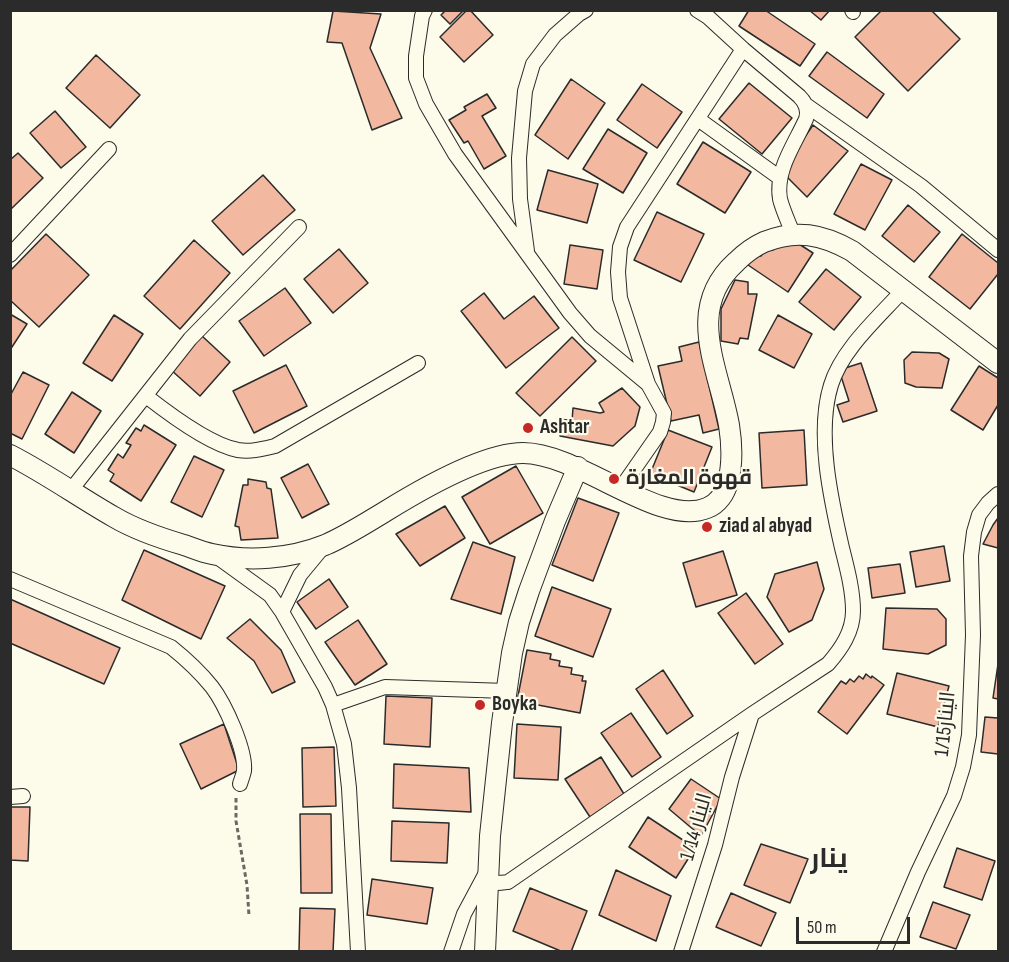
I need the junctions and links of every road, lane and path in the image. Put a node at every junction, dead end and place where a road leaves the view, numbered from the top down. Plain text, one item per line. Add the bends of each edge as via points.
1 (425, 10) edge
2 (586, 10) edge
3 (697, 10) edge
4 (743, 50) junction
5 (806, 105) junction
6 (698, 119) junction
7 (109, 149) dead end
8 (780, 178) junction
9 (299, 227) dead end
10 (793, 234) junction
11 (999, 250) edge
12 (527, 254) junction
13 (10, 255) edge
14 (903, 290) junction
15 (418, 363) dead end
16 (999, 363) edge
17 (648, 384) junction
18 (146, 396) junction
19 (10, 455) edge
20 (578, 467) junction
21 (621, 488) junction
22 (71, 490) junction
23 (999, 494) edge
24 (324, 545) junction
25 (213, 554) junction
26 (10, 579) edge
27 (282, 612) junction
28 (507, 691) junction
29 (333, 705) junction
30 (752, 714) junction
31 (240, 784) joint
32 (488, 875) junction
33 (249, 916) dead end
34 (358, 951) edge
35 (450, 951) edge
36 (485, 951) edge
37 (681, 951) edge
38 (884, 951) edge

1 - 12 street via 416,78 426,104 455,154
2 - 12 street via 555,35 533,64 525,91 519,158
3 - 4 street
4 - 5 street
4 - 6 street
5 - 8 street via 806,119
5 - 11 street via 921,186
6 - 8 street
6 - 17 street via 627,227 620,247 620,298
7 - 13 street
8 - 10 street via 780,199
9 - 18 street via 190,339
10 - 14 main road via 834,241
10 - 21 main road via 745,253 726,270 712,298 708,344 729,424 732,453 727,488 708,508 686,512 653,504
12 - 17 street via 590,336
14 - 16 main road
14 - 30 street via 842,360 831,384 825,416 833,507 854,613 847,639 828,664
15 - 18 street via 275,446 255,451 221,445
17 - 21 street via 664,413 663,422
18 - 22 street
19 - 22 main road
20 - 21 main road
20 - 24 main road via 524,453 501,456 424,489
20 - 28 main road via 519,622
22 - 25 main road via 153,536
23 - 38 street, الينار1/15 via 979,515 972,544 969,735 963,766 954,796
24 - 25 main road via 266,558
24 - 27 street via 300,575
25 - 27 street via 270,595
26 - 31 street via 171,648 186,659 214,689 227,711 243,756
27 - 29 street
28 - 29 street via 385,687
28 - 32 main road via 489,836
29 - 34 street via 344,744 349,788
30 - 32 street via 507,882 499,884
30 - 37 street, الينار 1/14
31 - 33 path via 236,820
32 - 35 street via 464,914
32 - 36 main road

